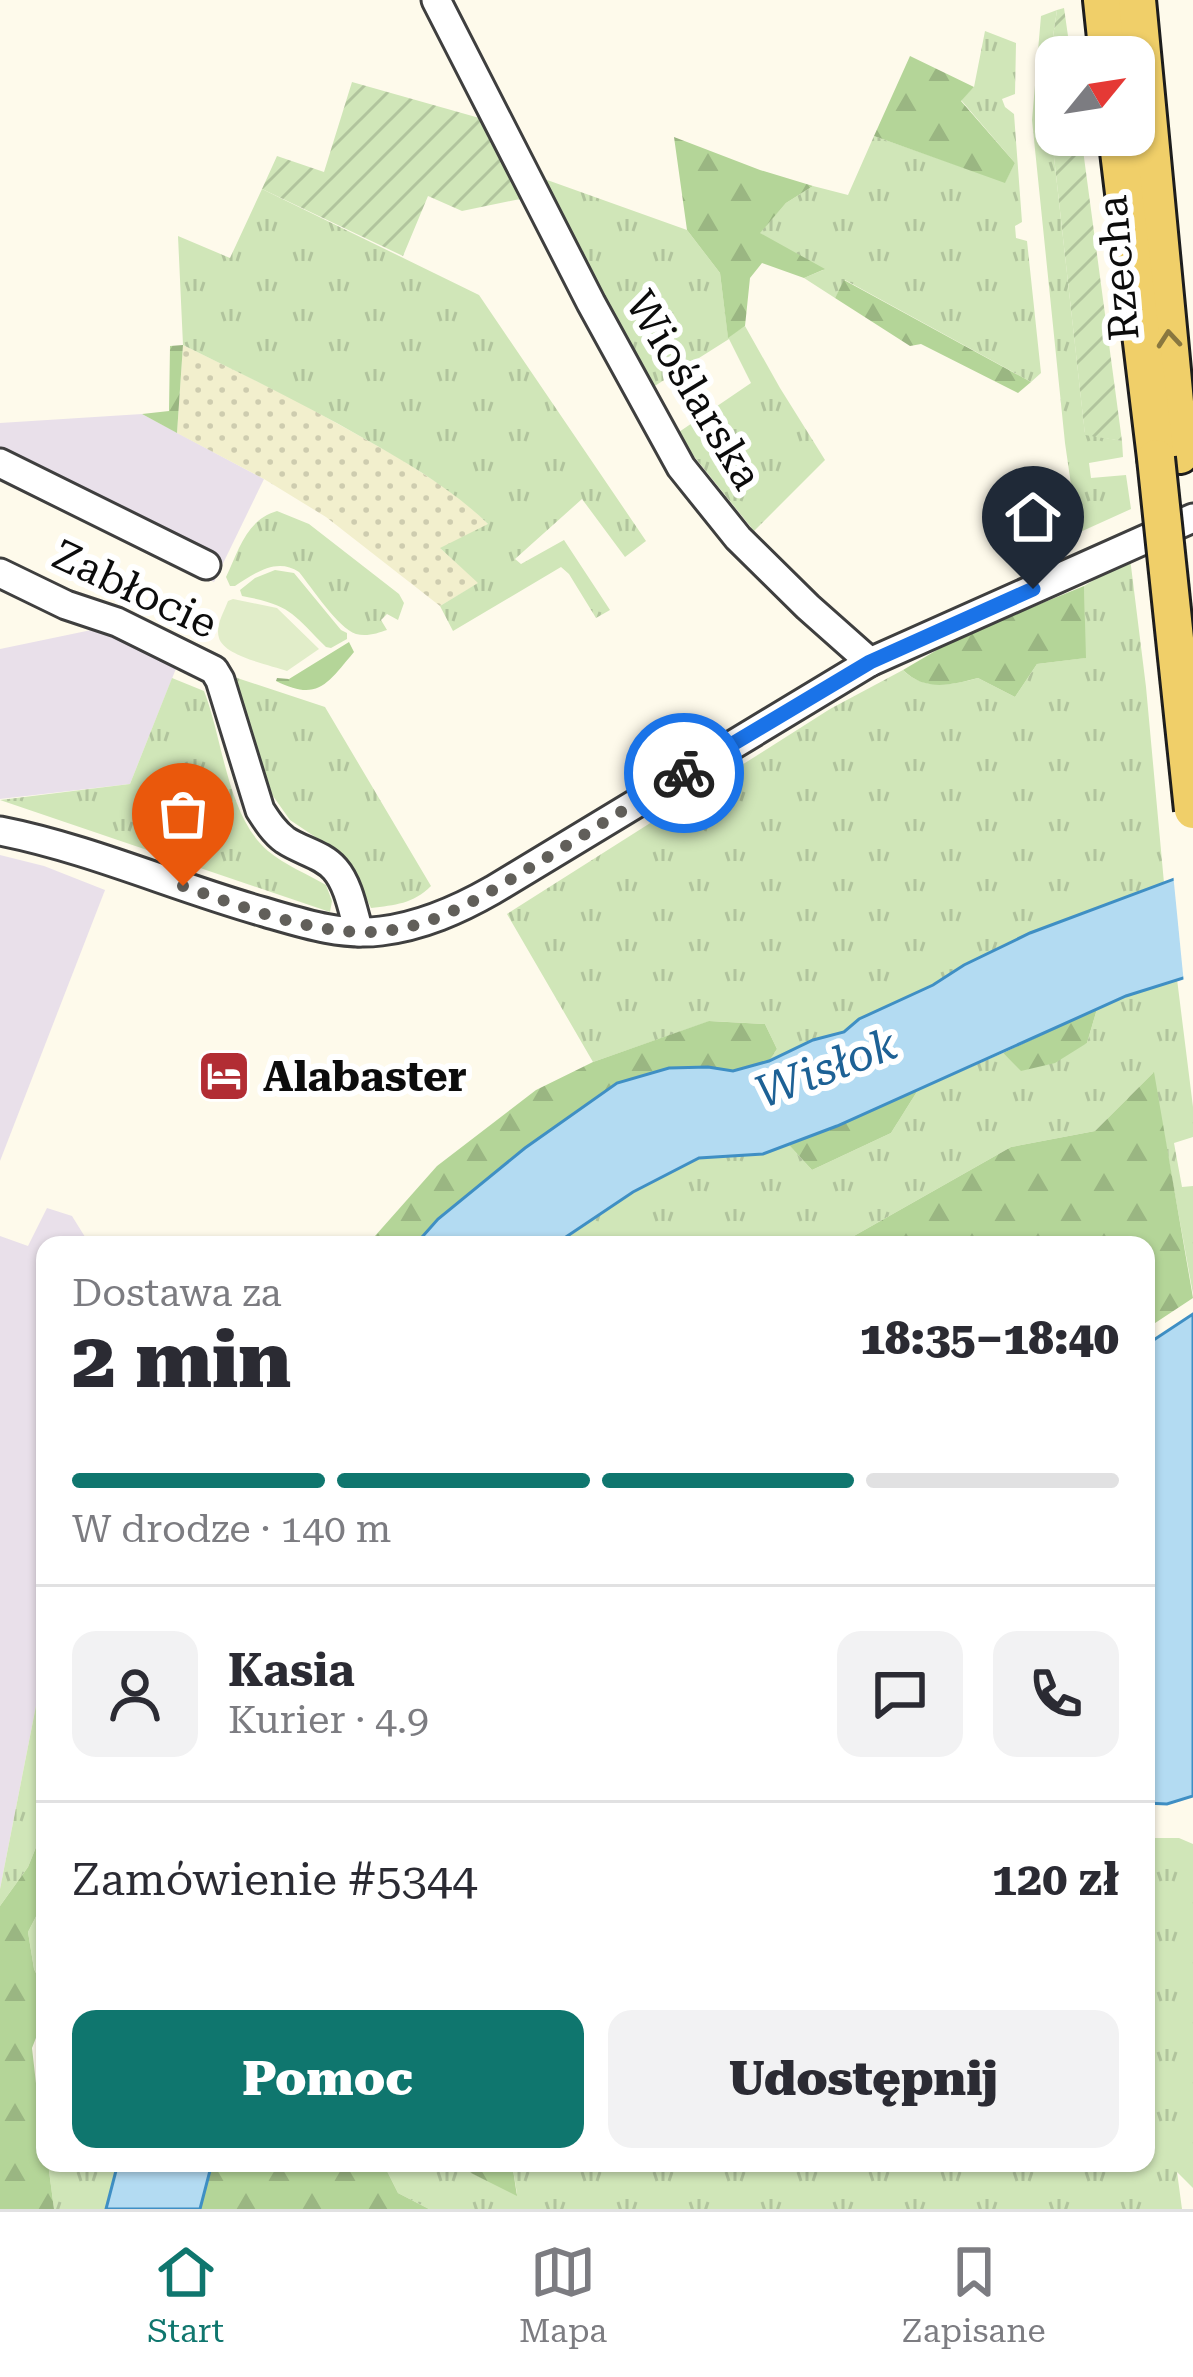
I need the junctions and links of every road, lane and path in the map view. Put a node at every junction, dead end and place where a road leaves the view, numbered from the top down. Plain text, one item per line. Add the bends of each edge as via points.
1 (436, 0) edge
2 (1102, 0) edge
3 (1137, 0) edge
4 (1106, 36) edge
5 (1120, 156) edge
6 (1168, 457) junction
7 (0, 463) edge
8 (1193, 518) edge
9 (206, 565) dead end
10 (0, 573) edge
11 (1193, 574) edge
12 (870, 662) junction
13 (1193, 810) edge
14 (0, 831) edge
15 (359, 932) junction

1 - 12 street, Wioślarska via 682,466 750,550
2 - 4 main road
6 -> 3 main road, Rzecha
5 - 6 main road, Rzecha
6 - 11 main road
6 - 13 main road, bridge
7 - 9 street
8 - 12 street
10 - 15 street, Zabłocie via 214,670 260,810 285,840 335,869
12 - 15 street via 463,907 404,928
14 - 15 street via 290,920

